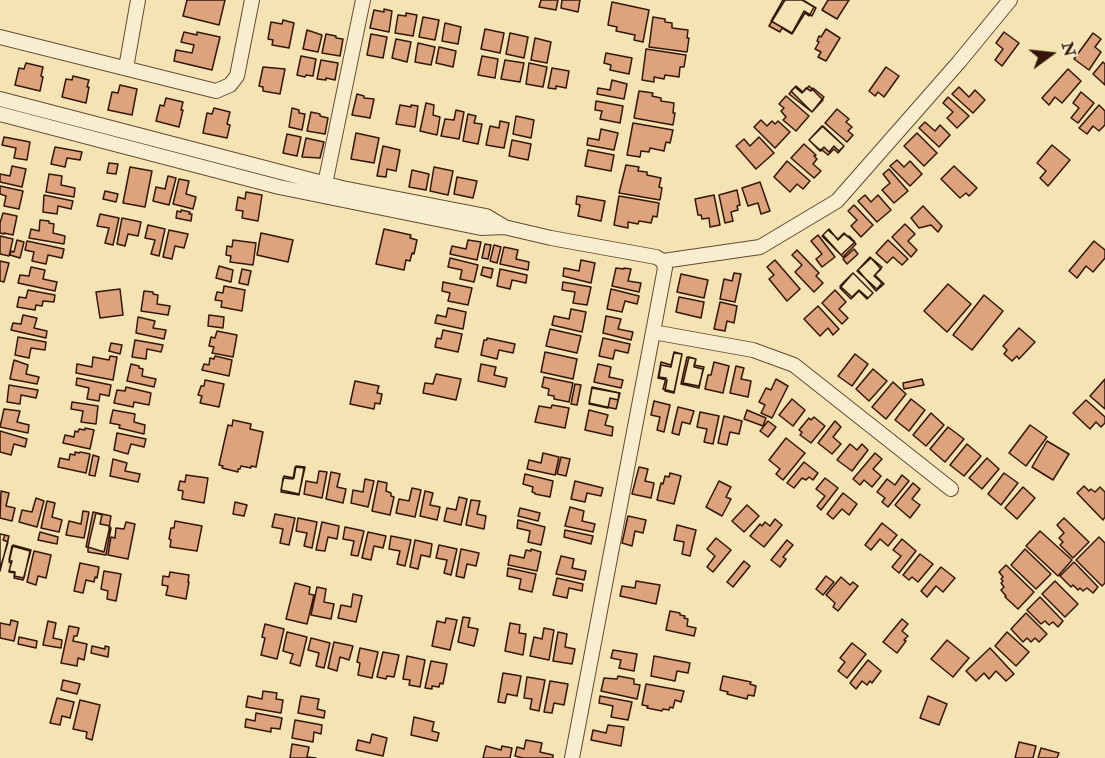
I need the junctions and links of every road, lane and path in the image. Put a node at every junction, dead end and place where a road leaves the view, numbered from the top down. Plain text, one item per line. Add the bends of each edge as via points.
1 (138, 0) edge
2 (252, 0) edge
3 (363, 0) edge
4 (1010, 0) edge
5 (0, 37) edge
6 (126, 68) junction
7 (0, 99) edge
8 (0, 114) edge
9 (325, 184) junction
10 (504, 227) junction
11 (663, 261) junction
12 (653, 333) junction
13 (951, 489) dead end
14 (572, 758) edge

1 - 6 street
2 - 6 street via 237,76 230,85 216,91
3 - 9 street
4 - 11 street via 837,201 760,247
5 - 6 street
7 - 9 street
8 - 10 street via 279,187 481,228
9 - 10 street via 486,216
10 - 11 street
11 - 12 street
12 - 13 street via 753,350 794,365
12 - 14 street

